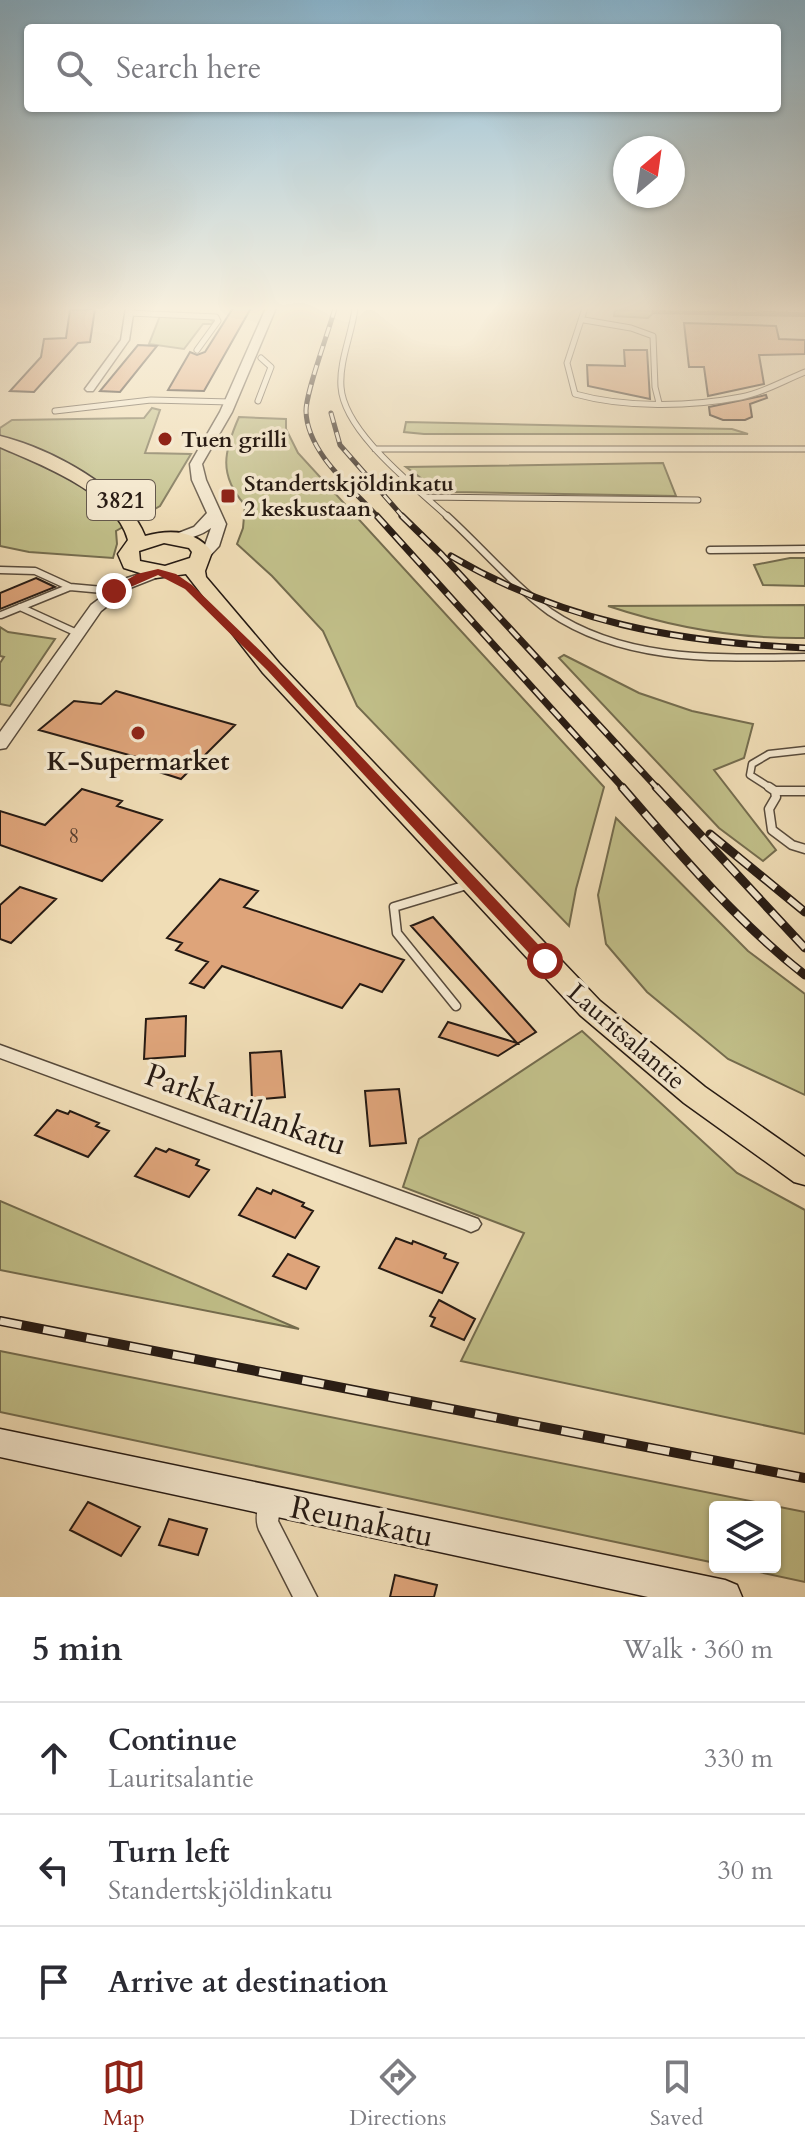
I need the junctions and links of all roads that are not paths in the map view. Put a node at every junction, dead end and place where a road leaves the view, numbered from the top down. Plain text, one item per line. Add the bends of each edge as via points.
1 (95, 383) edge
2 (239, 383) edge
3 (265, 383) edge
4 (342, 383) edge
5 (572, 383) edge
6 (655, 383) edge
7 (779, 383) edge
8 (90, 389) dead end
9 (258, 401) dead end
10 (231, 402) junction
11 (659, 403) junction
12 (55, 411) dead end
13 (0, 441) edge
14 (375, 449) junction
15 (805, 449) edge
16 (69, 470) junction
17 (426, 497) junction
18 (698, 500) dead end
19 (214, 512) junction
20 (172, 537) junction
21 (805, 549) edge
22 (710, 550) dead end
23 (130, 553) junction
24 (200, 559) junction
25 (0, 570) edge
26 (160, 572) junction
27 (70, 587) junction
28 (114, 591) junction
29 (20, 607) junction
30 (1, 615) edge
31 (77, 633) junction
32 (805, 657) edge
33 (271, 668) junction
34 (0, 744) edge
35 (805, 750) edge
36 (775, 791) junction
37 (805, 791) edge
38 (805, 849) edge
39 (472, 883) junction
40 (456, 1006) dead end
41 (0, 1051) edge
42 (805, 1173) edge
43 (471, 1224) dead end
44 (1, 1447) edge
45 (271, 1501) junction
46 (305, 1597) edge
47 (725, 1597) edge

1 - 8 street
2 - 10 street
3 - 9 lane
4 - 14 lane via 354,418
5 - 11 lane via 575,394 599,401
6 - 11 lane
7 - 11 lane via 743,397
10 - 12 lane via 151,400
10 - 19 street via 196,464
13 - 16 main road, 3821
14 - 15 lane
14 - 17 lane
16 - 20 main road, 3821 via 113,493 155,532
16 - 23 main road, 3821 via 135,530 137,540
17 - 18 lane
17 - 32 lane via 536,600 589,635 652,652
19 - 20 street via 206,527
19 - 24 street via 218,530
20 - 23 main road via 150,539
20 - 24 main road via 196,544
21 - 22 lane
23 - 26 main road, Lauritsalantie via 137,568
23 - 28 street via 127,572
24 - 26 main road
24 - 33 main road, Lauritsalantie via 197,578
25 - 27 lane via 35,571
26 - 28 street
26 - 33 main road, Lauritsalantie via 189,587
27 - 28 lane
27 - 29 lane
28 - 31 street
29 - 30 lane
29 - 31 lane
31 - 34 street
33 - 39 main road, Lauritsalantie
35 - 36 lane via 769,754 752,764 750,775
36 - 37 lane
36 - 38 lane via 769,809 772,830
39 - 40 lane via 394,907 397,933
39 - 42 main road, Lauritsalantie via 632,1047
41 - 43 street, Parkkarilankatu
44 - 45 main road, Reunakatu
45 - 46 street via 267,1522
45 - 47 main road, Reunakatu

